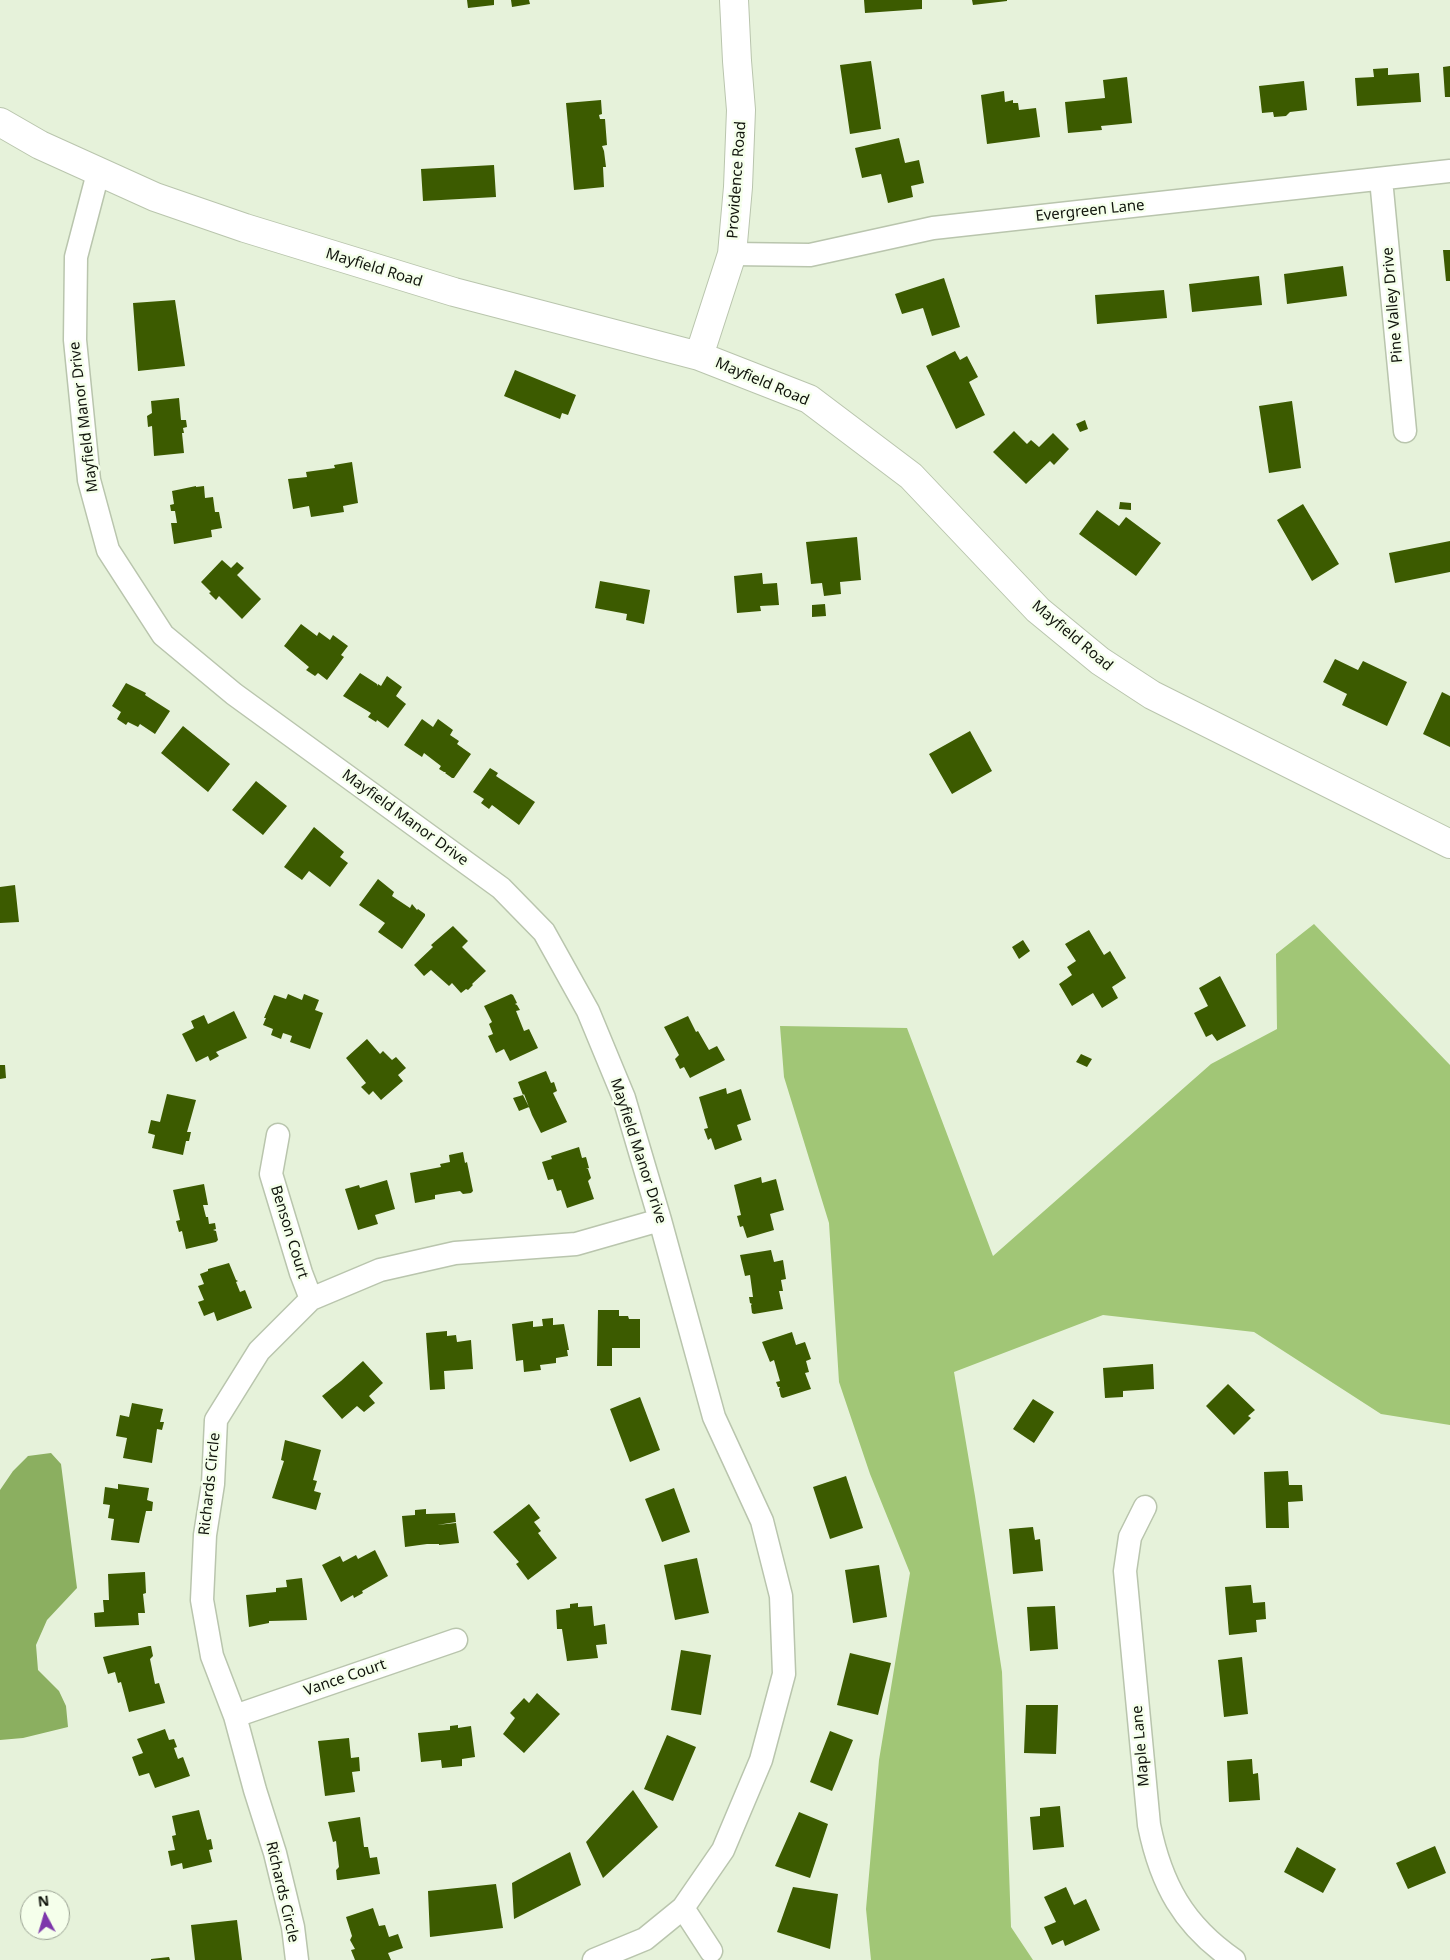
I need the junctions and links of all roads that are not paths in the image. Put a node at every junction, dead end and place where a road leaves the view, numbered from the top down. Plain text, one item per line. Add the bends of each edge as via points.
1 (734, 0) edge
2 (0, 122) edge
3 (1450, 171) edge
4 (98, 173) junction
5 (1381, 179) junction
6 (732, 254) junction
7 (698, 356) junction
8 (1405, 431) dead end
9 (1450, 844) edge
10 (278, 1135) dead end
11 (660, 1220) junction
12 (311, 1299) junction
13 (1145, 1507) dead end
14 (456, 1640) dead end
15 (235, 1716) junction
16 (683, 1908) junction
17 (711, 1951) dead end
18 (297, 1960) edge
19 (594, 1960) edge
20 (1234, 1960) edge

1 - 6 street, Providence Road via 741,110
2 - 4 street, Mayfield Road
3 - 5 street, Evergreen Lane
4 - 7 street, Mayfield Road via 164,200 361,264 454,292
4 - 11 street, Mayfield Manor Drive via 76,258 75,340 89,480 108,550 163,635 234,694 500,888 544,932 588,1011 624,1098
5 - 6 street, Evergreen Lane via 933,228 810,255
5 - 8 street, Pine Valley Drive
6 - 7 street, Providence Road
7 - 9 street, Mayfield Road via 809,400 887,458 911,476 1038,610 1100,661 1152,695
10 - 12 street, Benson Court via 271,1174
11 - 12 street, Richards Circle via 576,1244 455,1252 380,1270
11 - 16 street, Mayfield Manor Drive via 714,1417 762,1521 781,1596 784,1674 761,1760 723,1850
12 - 15 street, Richards Circle via 259,1352 216,1420 202,1600 212,1656
13 - 20 street, Maple Lane via 1130,1537 1125,1571 1149,1825 1164,1878 1180,1907 1198,1930
14 - 15 street, Vance Court
15 - 18 street, Richards Circle via 275,1853 293,1927
16 - 17 street
16 - 19 street, Mayfield Manor Drive via 645,1939

